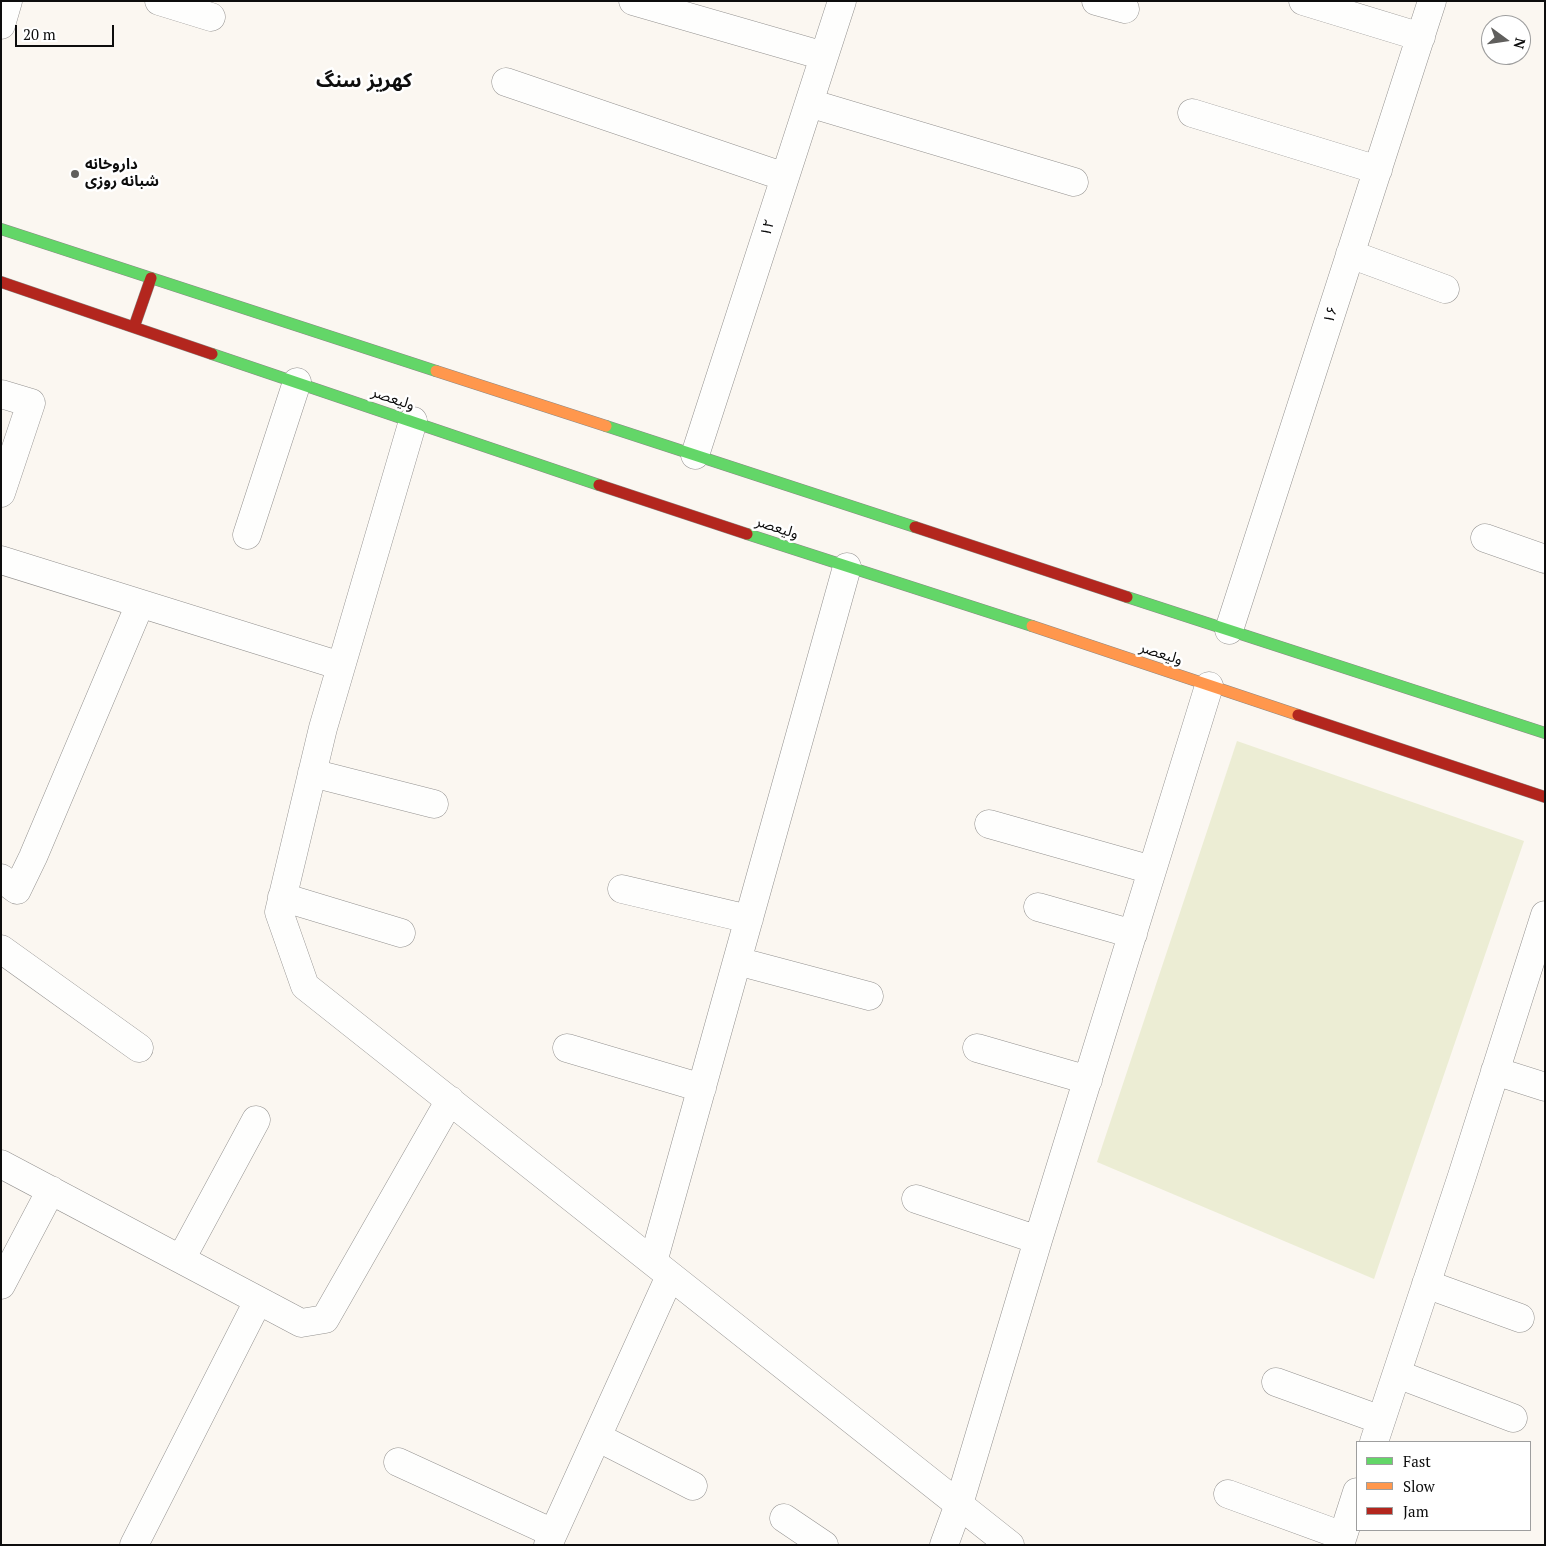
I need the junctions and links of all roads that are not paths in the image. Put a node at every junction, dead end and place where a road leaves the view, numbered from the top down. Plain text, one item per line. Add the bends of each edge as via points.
1 (8, 1) edge
2 (160, 1) edge
3 (633, 1) edge
4 (842, 1) edge
5 (1096, 1) edge
6 (1303, 1) edge
7 (1432, 1) edge
8 (1126, 9) dead end
9 (211, 17) dead end
10 (1, 25) edge
11 (1421, 37) junction
12 (824, 56) junction
13 (506, 82) dead end
14 (809, 103) junction
15 (1192, 112) dead end
16 (1378, 170) junction
17 (785, 177) junction
18 (1074, 182) dead end
19 (1, 229) edge
20 (1350, 254) junction
21 (152, 278) junction
22 (1, 282) edge
23 (1445, 289) dead end
24 (134, 326) junction
25 (297, 382) junction
26 (1, 394) edge
27 (413, 421) junction
28 (694, 455) junction
29 (1, 493) edge
30 (246, 535) dead end
31 (1484, 538) dead end
32 (1545, 558) edge
33 (1, 560) edge
34 (847, 567) junction
35 (140, 604) junction
36 (1229, 630) junction
37 (341, 666) junction
38 (1209, 686) junction
39 (1545, 733) edge
40 (312, 773) junction
41 (1545, 797) edge
42 (434, 804) dead end
43 (989, 824) dead end
44 (1152, 870) junction
45 (1, 878) edge
46 (622, 889) dead end
47 (282, 897) junction
48 (1038, 907) dead end
49 (1545, 915) edge
50 (749, 919) junction
51 (401, 933) dead end
52 (1132, 934) junction
53 (1, 949) edge
54 (737, 961) junction
55 (1536, 970) edge
56 (869, 996) dead end
57 (139, 1048) dead end
58 (567, 1048) dead end
59 (977, 1048) dead end
60 (1495, 1071) junction
61 (1088, 1080) junction
62 (1545, 1087) edge
63 (702, 1088) junction
64 (450, 1100) junction
65 (256, 1120) dead end
66 (1, 1164) edge
67 (51, 1190) junction
68 (916, 1199) dead end
69 (1038, 1240) junction
70 (181, 1259) junction
71 (661, 1269) junction
72 (1426, 1284) junction
73 (1, 1285) edge
74 (258, 1301) junction
75 (1520, 1318) dead end
76 (1397, 1374) junction
77 (1276, 1382) dead end
78 (1513, 1418) dead end
79 (1378, 1431) edge
80 (596, 1437) junction
81 (398, 1462) dead end
82 (693, 1486) dead end
83 (1228, 1494) dead end
84 (1356, 1495) edge
85 (959, 1504) junction
86 (784, 1518) dead end
87 (1341, 1540) edge
88 (551, 1541) edge
89 (134, 1545) edge
90 (824, 1545) edge
91 (944, 1545) edge
92 (1010, 1545) edge

1 - 10 street
2 - 9 street
3 - 12 street
4 - 12 street, ۱۲
5 - 8 street
6 - 11 street
7 - 11 street, ۱۶
11 - 16 street, ۱۶
12 - 14 street, ۱۲
13 - 17 street
14 - 17 street, ۱۲
14 - 18 street
15 - 16 street
16 - 20 street, ۱۶
17 - 28 street, ۱۲
19 - 21 main road
20 - 23 street
20 - 36 street, ۱۶
21 - 24 main road
21 - 28 main road
22 - 24 main road, ولیعصر
24 - 25 main road, ولیعصر
25 - 27 main road, ولیعصر
25 - 30 street
26 - 29 street via 31,402
27 - 34 main road, ولیعصر
27 - 37 street
28 - 36 main road
31 - 32 street
33 - 35 street
34 - 38 main road, ولیعصر
34 - 50 street
35 - 37 street
35 - 45 street via 17,890
36 - 39 main road
37 - 40 street
38 - 41 main road, ولیعصر
38 - 44 street
40 - 42 street
40 - 47 street
43 - 44 street
44 - 52 street
46 - 50 street
47 - 51 street
47 - 64 street via 279,912 305,986
48 - 52 street
49 - 55 street
50 - 54 street
52 - 61 street
53 - 57 street
54 - 56 street
54 - 63 street
55 - 60 street
58 - 63 street
59 - 61 street
60 - 62 street
60 - 72 street
61 - 69 street
63 - 71 street
64 - 71 street
64 - 74 street via 325,1319 301,1323
65 - 70 street
66 - 67 street
67 - 70 street
67 - 73 street
68 - 69 street
69 - 85 street
70 - 74 street
71 - 80 street
71 - 85 street
72 - 75 street
72 - 76 street
74 - 89 street
76 - 78 street
76 - 79 street
77 - 79 street
80 - 82 street
80 - 88 street
81 - 88 street
83 - 87 street
84 - 87 street
85 - 91 street
85 - 92 street
86 - 90 street

